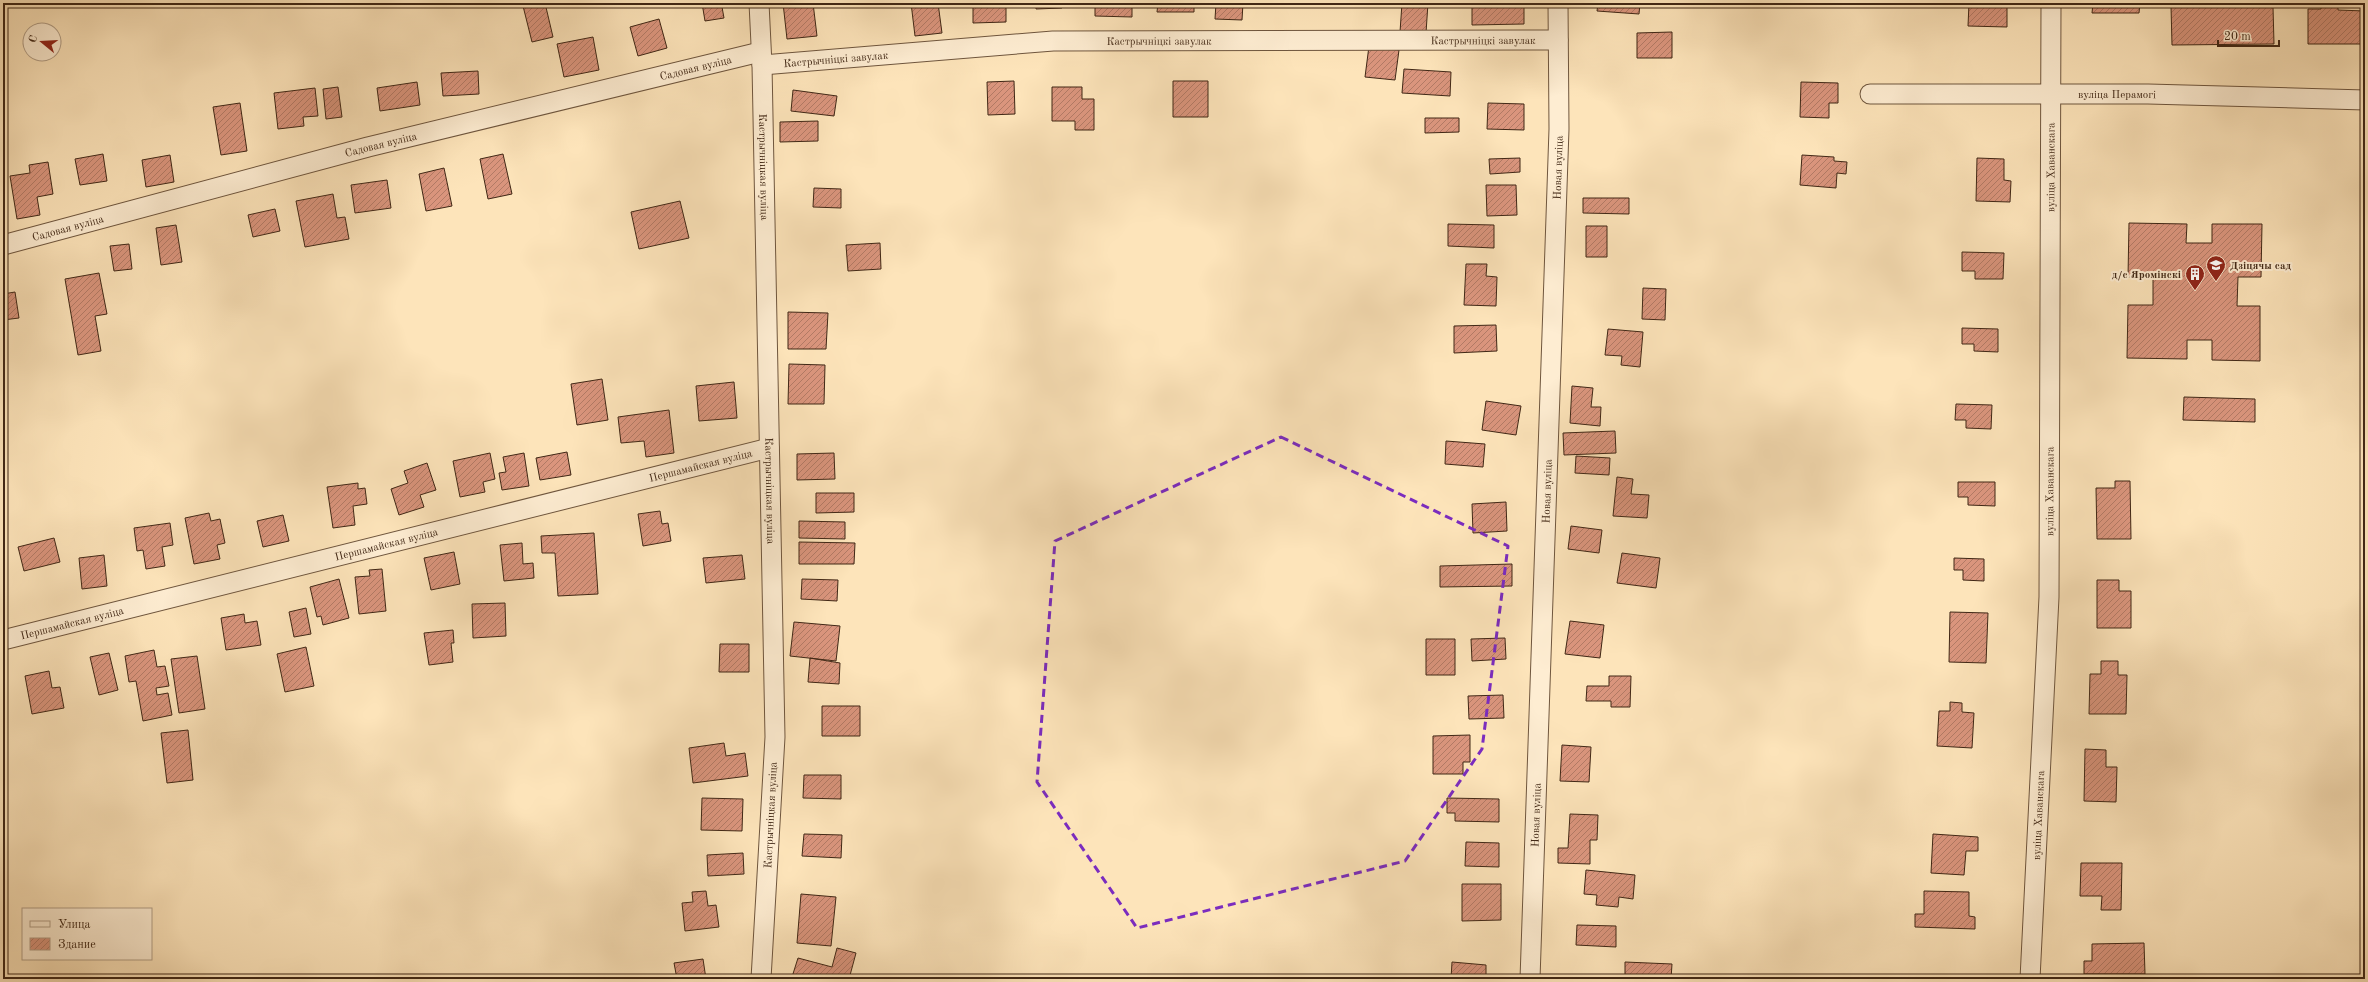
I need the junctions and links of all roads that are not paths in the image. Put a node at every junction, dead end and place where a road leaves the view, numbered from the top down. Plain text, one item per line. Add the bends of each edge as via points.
1 (759, 3) edge
2 (1558, 3) edge
3 (2051, 3) edge
4 (1558, 40) junction
5 (761, 58) junction
6 (1870, 94) dead end
7 (2049, 94) junction
8 (2365, 100) edge
9 (3, 245) edge
10 (769, 448) junction
11 (3, 640) edge
12 (761, 979) edge
13 (1530, 979) edge
14 (2030, 979) edge

1 - 5 street, Кастрычніцкая вуліца
2 - 4 street, Новая вуліца
3 - 7 street, вуліца Хаванскага
4 - 5 street, Кастрычніцкі завулак via 1053,41
4 - 13 street, Новая вуліца via 1559,129
5 - 9 street, Садовая вуліца via 368,147
5 - 10 street, Кастрычніцкая вуліца
6 - 7 street, вуліца Перамогі
7 - 8 street, вуліца Перамогі
7 - 14 street, вуліца Хаванскага via 2049,597
10 - 11 street, Першамайская вуліца
10 - 12 street, Кастрычніцкая вуліца via 775,737

